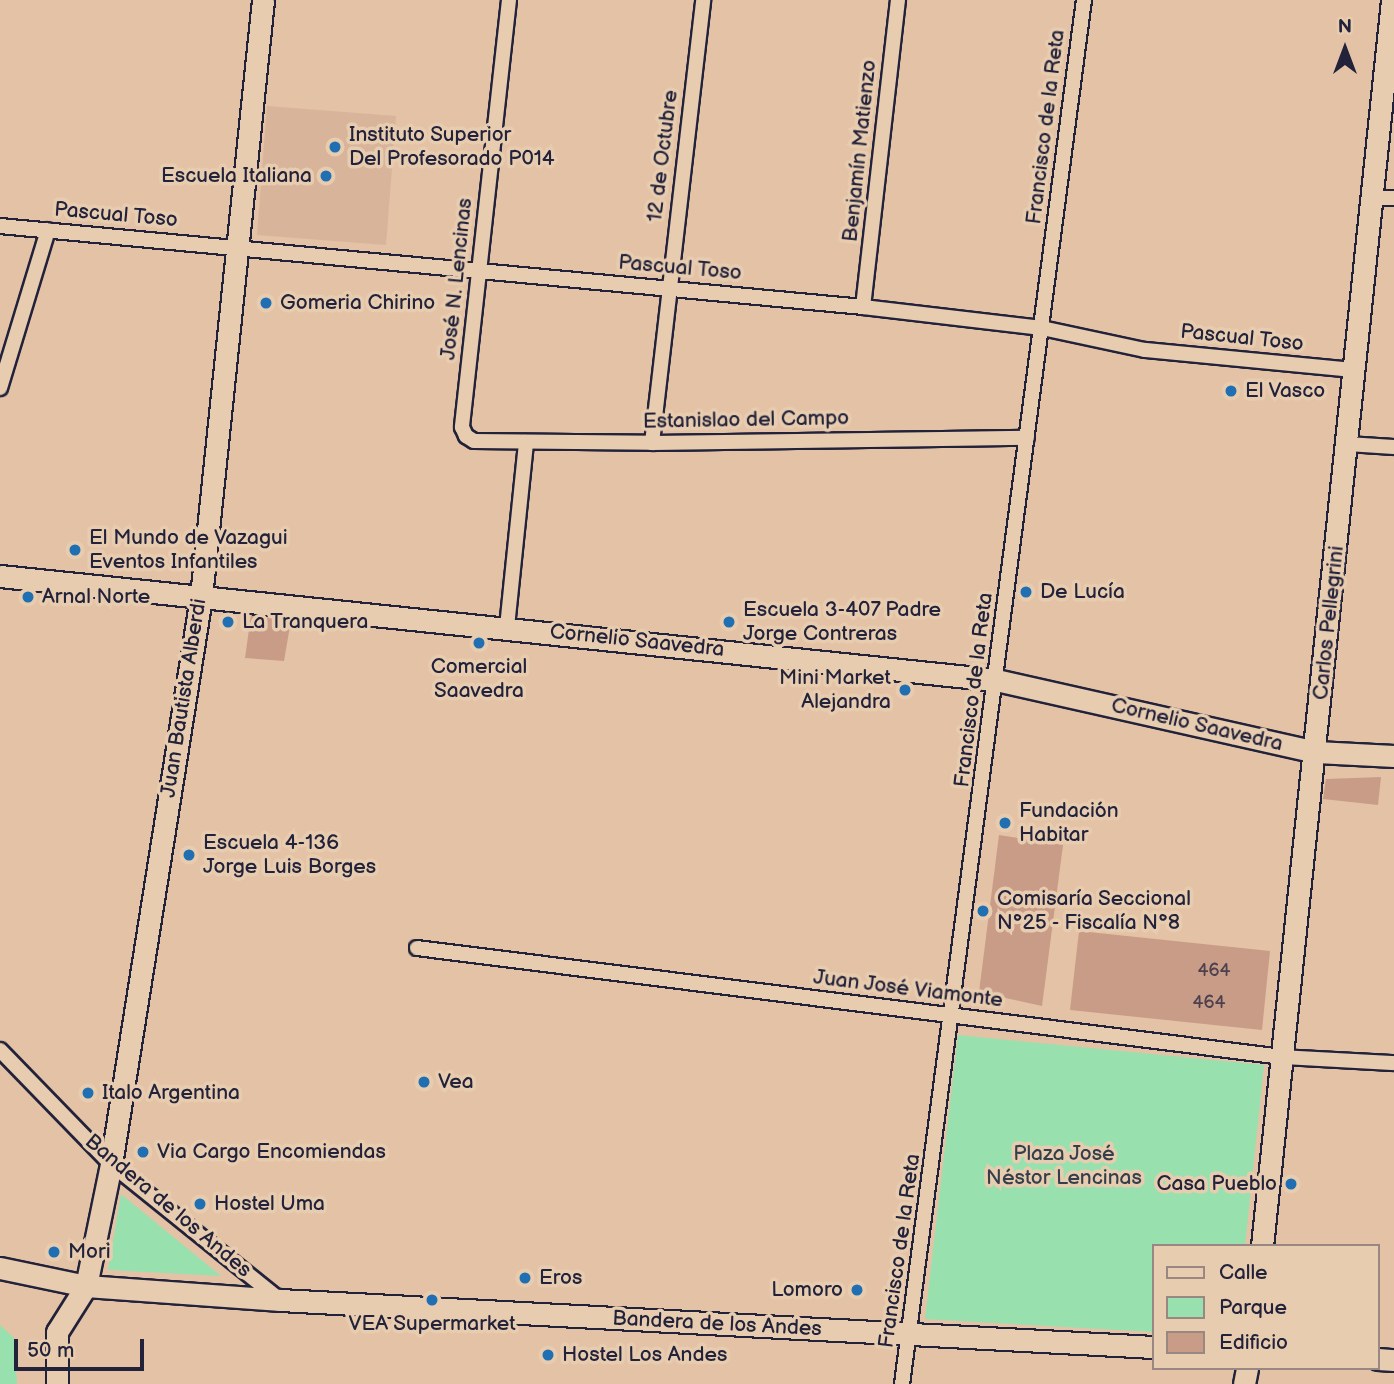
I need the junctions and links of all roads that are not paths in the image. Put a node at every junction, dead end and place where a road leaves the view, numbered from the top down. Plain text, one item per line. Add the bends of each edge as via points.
1 (263, 0) edge
2 (509, 0) edge
3 (703, 0) edge
4 (898, 0) edge
5 (1084, 0) edge
6 (1392, 0) edge
7 (1383, 198) edge
8 (0, 226) edge
9 (48, 230) junction
10 (237, 248) junction
11 (479, 270) junction
12 (669, 288) junction
13 (863, 307) junction
14 (1042, 328) junction
15 (1354, 370) junction
16 (0, 388) edge
17 (466, 436) joint
18 (1027, 438) junction
19 (526, 442) junction
20 (652, 443) junction
21 (1347, 444) junction
22 (1394, 446) edge
23 (0, 576) edge
24 (201, 597) junction
25 (507, 627) junction
26 (996, 681) junction
27 (1316, 752) junction
28 (1394, 756) edge
29 (417, 948) dead end
30 (954, 1017) junction
31 (0, 1050) edge
32 (1282, 1057) junction
33 (1394, 1063) edge
34 (111, 1164) junction
35 (1262, 1244) edge
36 (0, 1268) edge
37 (86, 1286) junction
38 (280, 1300) junction
39 (909, 1333) junction
40 (1152, 1348) edge
41 (57, 1384) edge
42 (902, 1384) edge

1 - 10 street, Juan Bautista Alberdi
2 - 11 street, José N. Lencinas
3 - 12 street, 12 de Octubre
4 - 13 street, Benjamín Matienzo
5 - 14 street, Francisco de la Reta
6 - 7 street, Carlos Pellegrini
7 - 15 street, Carlos Pellegrini
8 - 9 street, Pascual Toso
9 - 10 street, Pascual Toso
9 - 16 street
10 - 11 street, Pascual Toso
10 - 24 street, Juan Bautista Alberdi
11 - 12 street, Pascual Toso
11 - 17 street, José N. Lencinas via 462,427
12 - 13 street, Pascual Toso
12 - 20 street, 12 de Octubre
13 - 14 street, Pascual Toso
14 - 15 street, Pascual Toso via 1145,350
14 - 18 street, Francisco de la Reta
15 - 21 street, Carlos Pellegrini
17 - 19 street, Estanislao del Campo via 474,441
18 - 20 street, Estanislao del Campo
18 - 26 street, Francisco de la Reta
19 - 20 street, Estanislao del Campo
19 - 25 street
21 - 22 street
21 - 27 street, Carlos Pellegrini
23 - 24 street, Cornelio Saavedra
24 - 25 street, Cornelio Saavedra
24 - 34 street, Juan Bautista Alberdi
25 - 26 street, Cornelio Saavedra
26 - 27 street, Cornelio Saavedra
26 - 30 street, Francisco de la Reta
27 - 28 street, Cornelio Saavedra
27 - 32 street, Carlos Pellegrini
29 - 30 street, Juan José Viamonte
30 - 32 street, Juan José Viamonte
30 - 39 street, Francisco de la Reta
31 - 34 street, Bandera de los Andes
32 - 33 street, Juan José Viamonte
32 - 35 street, Carlos Pellegrini
34 - 37 street, Juan Bautista Alberdi
34 - 38 street, Bandera de los Andes
36 - 37 street, Bandera de los Andes
37 - 38 street, Bandera de los Andes
37 - 41 street, Juan Bautista Alberdi via 57,1332
38 - 39 street, Bandera de los Andes
39 - 40 street, Bandera de los Andes
39 - 42 street, Francisco de la Reta

